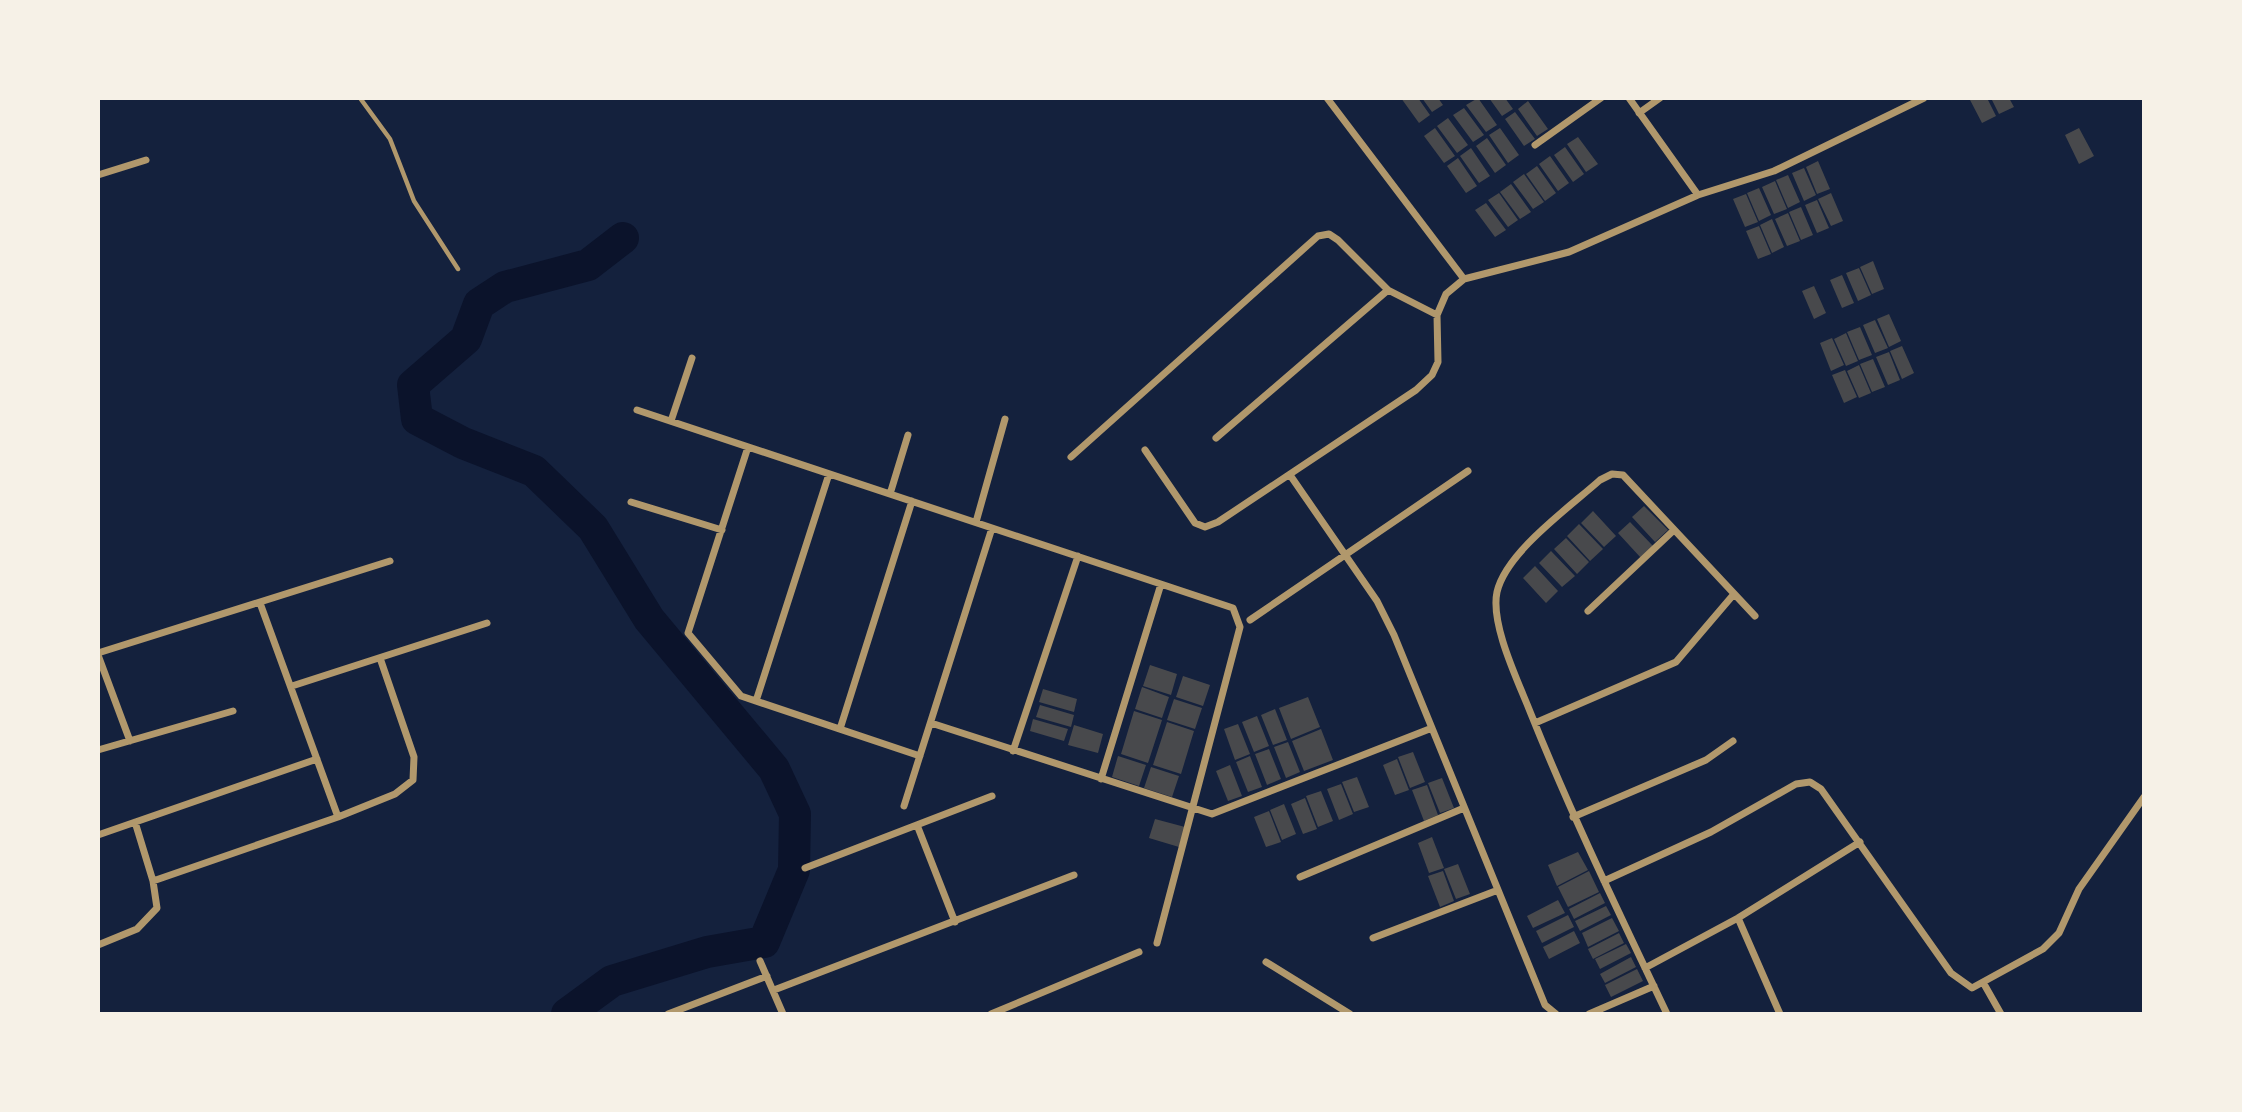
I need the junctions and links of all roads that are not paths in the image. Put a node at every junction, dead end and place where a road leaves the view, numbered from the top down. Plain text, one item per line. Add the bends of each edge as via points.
1 (360, 98) edge
2 (1327, 98) edge
3 (1601, 98) edge
4 (1629, 98) edge
5 (1660, 98) edge
6 (1924, 98) edge
7 (1640, 113) junction
8 (1535, 145) dead end
9 (146, 160) dead end
10 (98, 175) edge
11 (1698, 195) junction
12 (458, 269) dead end
13 (1464, 279) junction
14 (1388, 290) junction
15 (1437, 315) junction
16 (692, 358) dead end
17 (637, 410) dead end
18 (1005, 419) dead end
19 (671, 421) junction
20 (908, 435) dead end
21 (1216, 438) dead end
22 (748, 447) junction
23 (1145, 450) dead end
24 (1071, 457) dead end
25 (1468, 471) dead end
26 (829, 474) junction
27 (1290, 475) junction
28 (890, 494) junction
29 (912, 501) junction
30 (631, 502) dead end
31 (976, 522) junction
32 (992, 528) junction
33 (722, 530) junction
34 (1675, 530) junction
35 (1346, 554) junction
36 (1077, 556) junction
37 (390, 561) dead end
38 (1161, 584) junction
39 (1734, 594) junction
40 (260, 603) junction
41 (1588, 611) dead end
42 (1755, 617) dead end
43 (1250, 620) dead end
44 (487, 623) dead end
45 (98, 654) edge
46 (380, 658) junction
47 (292, 686) junction
48 (756, 701) junction
49 (233, 711) dead end
50 (930, 723) junction
51 (1535, 723) junction
52 (1432, 728) junction
53 (841, 729) junction
54 (130, 741) junction
55 (1733, 741) dead end
56 (98, 750) edge
57 (1013, 751) junction
58 (920, 756) junction
59 (317, 759) junction
60 (1101, 779) junction
61 (992, 796) dead end
62 (2144, 797) edge
63 (904, 806) dead end
64 (1464, 808) junction
65 (1192, 809) junction
66 (338, 817) junction
67 (1573, 817) junction
68 (135, 822) junction
69 (917, 825) junction
70 (98, 835) edge
71 (1860, 842) junction
72 (805, 868) dead end
73 (1074, 875) dead end
74 (1300, 877) dead end
75 (153, 881) junction
76 (1604, 881) junction
77 (1498, 890) junction
78 (1738, 918) junction
79 (955, 922) junction
80 (1373, 938) dead end
81 (1157, 943) dead end
82 (98, 945) edge
83 (1139, 952) dead end
84 (760, 961) dead end
85 (1266, 961) dead end
86 (1645, 968) junction
87 (767, 976) junction
88 (1984, 984) junction
89 (1654, 986) junction
90 (774, 990) junction
91 (668, 1014) edge
92 (783, 1014) edge
93 (991, 1014) edge
94 (1350, 1014) edge
95 (1556, 1014) edge
96 (1589, 1014) edge
97 (1667, 1014) edge
98 (1780, 1014) edge
99 (2001, 1014) edge

1 - 12 lane via 390,139 414,201
2 - 13 street
3 - 8 street
4 - 7 street
5 - 7 street
6 - 11 street via 1774,171
7 - 11 street
9 - 10 street
11 - 13 street via 1569,252
13 - 15 street via 1446,294
14 - 15 street
14 - 21 street
14 - 24 street via 1338,240 1329,234 1318,236
15 - 27 street via 1438,362 1433,375
16 - 19 street
17 - 19 street
18 - 31 street
19 - 22 street
20 - 28 street
22 - 26 street
22 - 33 street
23 - 27 street via 1188,517 1205,527
25 - 35 street
26 - 28 street
26 - 48 street
27 - 35 street
28 - 29 street
29 - 31 street
29 - 53 street
30 - 33 street
31 - 32 street
32 - 36 street
32 - 50 street
33 - 48 street via 688,633 741,696
34 - 39 street
34 - 41 street
34 - 51 street via 1623,475 1612,474 1525,548 1506,571 1496,593 1498,616 1508,657
35 - 43 street
35 - 52 street via 1388,624
36 - 38 street
36 - 57 street
37 - 40 street
38 - 60 street
38 - 65 street via 1233,608 1240,627
39 - 42 street
39 - 51 street via 1676,662
40 - 45 street
40 - 47 street
44 - 46 street
45 - 54 street
46 - 47 street
46 - 66 street via 414,757 413,780 395,794
47 - 59 street
48 - 53 street
49 - 54 street
50 - 57 street
50 - 58 street
51 - 67 street
52 - 64 street
52 - 65 street via 1212,814
53 - 58 street
54 - 56 street
55 - 67 street via 1706,760
57 - 60 street
58 - 63 street
59 - 66 street
59 - 68 street
60 - 65 street
61 - 69 street
62 - 88 street via 2079,889 2059,933 2043,949
64 - 74 street
64 - 77 street
65 - 81 street
66 - 75 street
67 - 76 street
68 - 70 street
68 - 75 street
69 - 72 street
69 - 79 street
71 - 76 street via 1821,789 1810,782 1796,784 1711,832
71 - 78 street
71 - 88 street via 1951,973 1972,988
73 - 79 street
75 - 82 street via 157,908 148,921
76 - 86 street
77 - 80 street
77 - 95 street via 1545,1004
78 - 86 street
78 - 98 street
79 - 90 street
83 - 93 street
84 - 87 street
85 - 94 street
86 - 89 street
87 - 90 street
87 - 91 street
88 - 99 street
89 - 96 street
89 - 97 street
90 - 92 street

